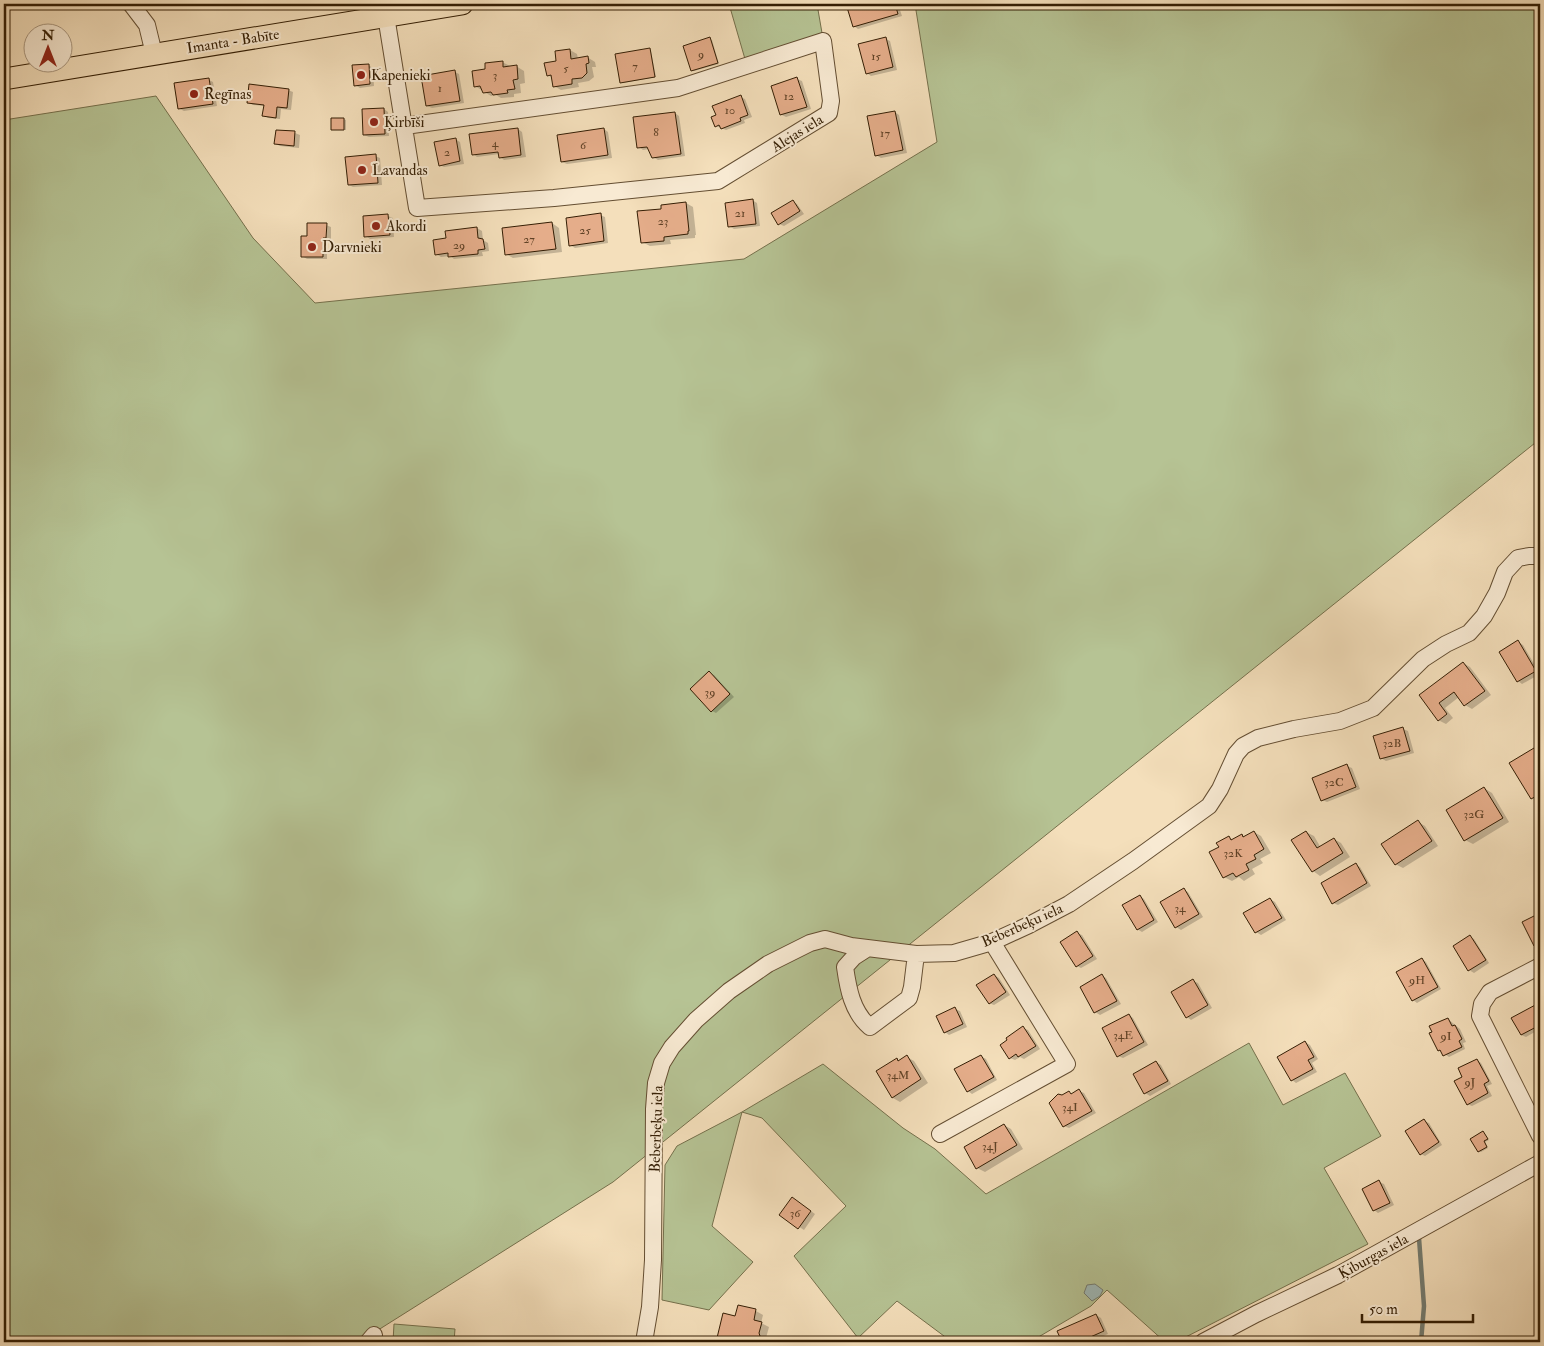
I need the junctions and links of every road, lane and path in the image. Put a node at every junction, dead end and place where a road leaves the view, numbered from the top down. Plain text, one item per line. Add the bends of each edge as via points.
1 (132, 4) edge
2 (462, 4) edge
3 (386, 16) junction
4 (154, 54) junction
5 (4, 79) edge
6 (404, 126) junction
7 (1540, 556) edge
8 (992, 942) junction
9 (868, 948) junction
10 (916, 954) junction
11 (1540, 966) edge
12 (940, 1134) dead end
13 (1540, 1136) edge
14 (1540, 1163) edge
15 (644, 1342) edge
16 (1203, 1342) edge

1 - 4 street via 147,25
2 - 3 main road, Imanta - Babīte
3 - 4 main road, Imanta - Babīte
3 - 6 street
4 - 5 main road, Imanta - Babīte
6 - 6 street, Alejas iela via 678,88 823,41 831,101 829,113 718,182 417,208
7 - 8 street, Beberbeķu iela via 1518,558 1505,572 1498,593 1484,616 1468,632 1423,659 1373,708 1340,721 1258,738 1243,746 1208,806 1069,904
8 - 10 street, Beberbeķu iela via 954,952
8 - 12 street via 1067,1064
9 - 10 street, Beberbeķu iela
9 - 10 street via 845,967 854,1005 870,1027 910,998
9 - 15 street, Beberbeķu iela via 825,939 768,964 728,991 696,1020 662,1063 654,1109 653,1260
11 - 13 street via 1490,992 1482,1004 1480,1016
14 - 16 street, Ķiburgas iela via 1338,1276

